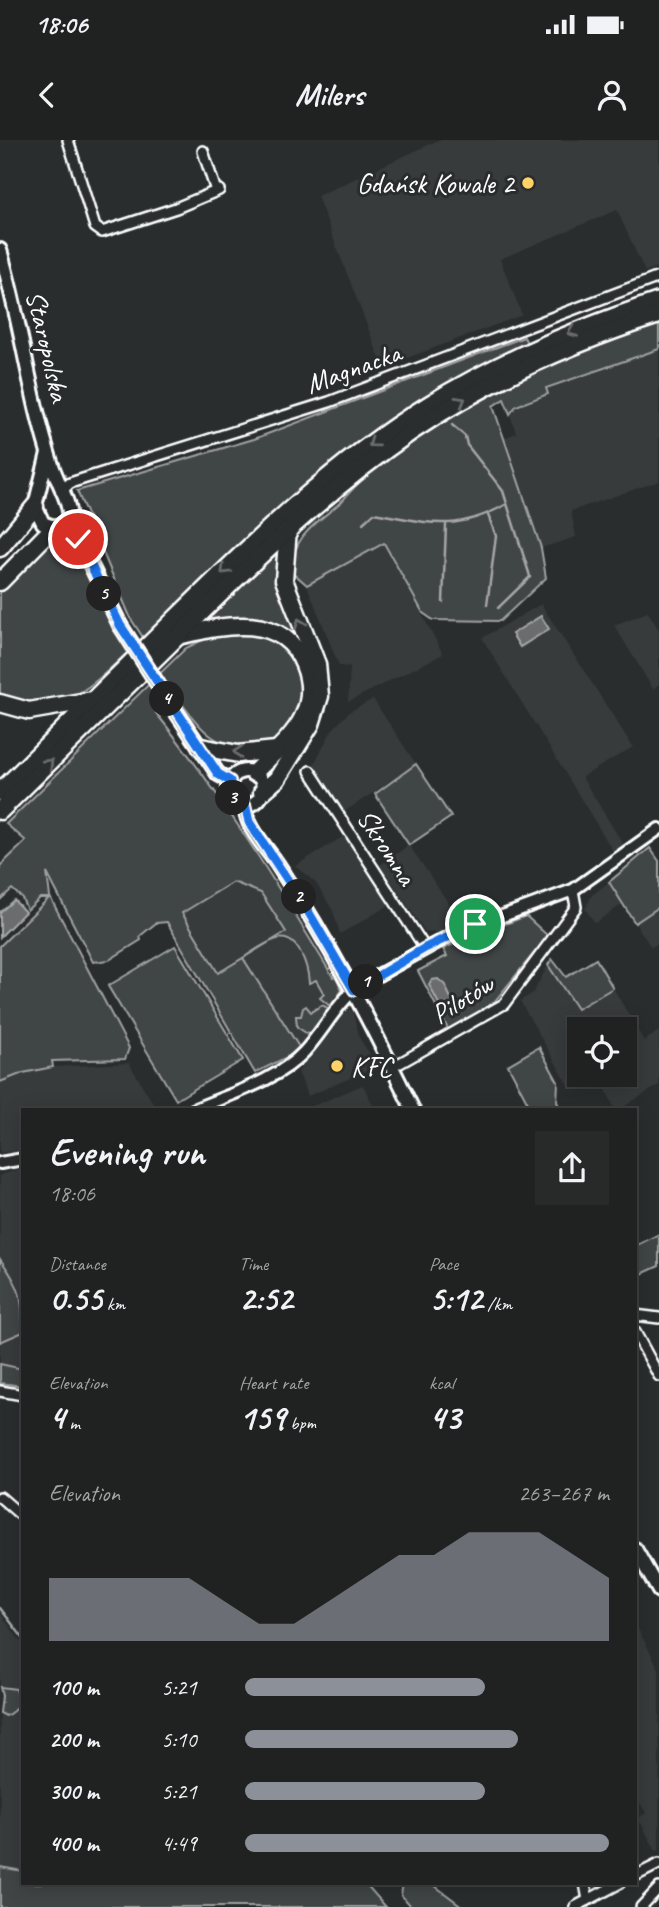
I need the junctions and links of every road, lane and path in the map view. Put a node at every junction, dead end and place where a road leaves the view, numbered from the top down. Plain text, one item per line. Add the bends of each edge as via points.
1 (68, 140) edge
2 (202, 151) dead end
3 (0, 250) edge
4 (659, 277) edge
5 (659, 301) edge
6 (659, 315) edge
7 (48, 453) junction
8 (61, 492) junction
9 (37, 500) junction
10 (60, 526) junction
11 (288, 529) junction
12 (0, 548) edge
13 (0, 582) edge
14 (178, 636) junction
15 (93, 700) junction
16 (0, 704) edge
17 (201, 747) junction
18 (276, 750) junction
19 (310, 771) dead end
20 (254, 773) junction
21 (230, 781) junction
22 (0, 792) edge
23 (262, 792) junction
24 (245, 804) junction
25 (0, 811) edge
26 (659, 829) edge
27 (573, 890) junction
28 (425, 948) junction
29 (354, 990) junction
30 (400, 1063) dead end
31 (197, 1108) edge
32 (410, 1108) edge
33 (21, 1159) edge
34 (0, 1163) edge
35 (637, 1315) edge
36 (659, 1318) edge
37 (637, 1336) edge
38 (659, 1376) edge
39 (0, 1391) edge
40 (21, 1395) edge
41 (0, 1496) edge
42 (21, 1515) edge
43 (637, 1552) edge
44 (659, 1591) edge
45 (659, 1864) edge
46 (637, 1874) edge
47 (584, 1885) edge
48 (616, 1885) edge
49 (659, 1888) edge
50 (588, 1900) junction
51 (575, 1907) edge
52 (641, 1907) edge

1 - 2 street via 95,227 102,232 217,190
3 - 7 main road, Staropolska
4 - 8 street, Magnacka via 329,402 70,483
5 -> 15 highway via 593,323 505,363 383,435 275,523
11 -> 6 highway via 375,457 457,403 530,365
7 - 8 main road, Staropolska
7 - 9 main road, Staropolska
8 - 9 main road via 49,490
8 - 10 main road via 70,512
9 - 10 main road via 43,523
9 - 12 highway
10 - 13 highway
10 - 17 main road, bridge via 78,539 120,625
11 - 14 highway
23 -> 11 highway via 277,779 312,724 320,696 317,664 284,580
14 - 18 highway via 242,624 271,630 294,647 307,671 309,697 298,726
25 -> 14 highway
15 - 16 highway via 29,711
15 - 22 highway
18 -> 17 highway via 238,754
17 - 21 main road via 218,774
18 - 20 highway
19 - 28 street, Skromna
20 - 21 main road via 238,773
20 - 23 main road
21 - 24 main road via 231,797
23 - 24 main road via 256,801
24 - 29 main road via 249,822
26 - 27 street
27 - 28 street via 475,924
27 - 30 street, Pilotów via 576,907 504,1004
28 - 29 street
29 - 31 street via 288,1066
29 - 32 main road
33 - 34 street
35 - 36 street
37 - 38 street
39 - 40 street
41 - 42 street
43 - 44 main road
45 - 46 street
47 - 50 street
48 - 50 street
49 - 52 street
50 - 51 street

